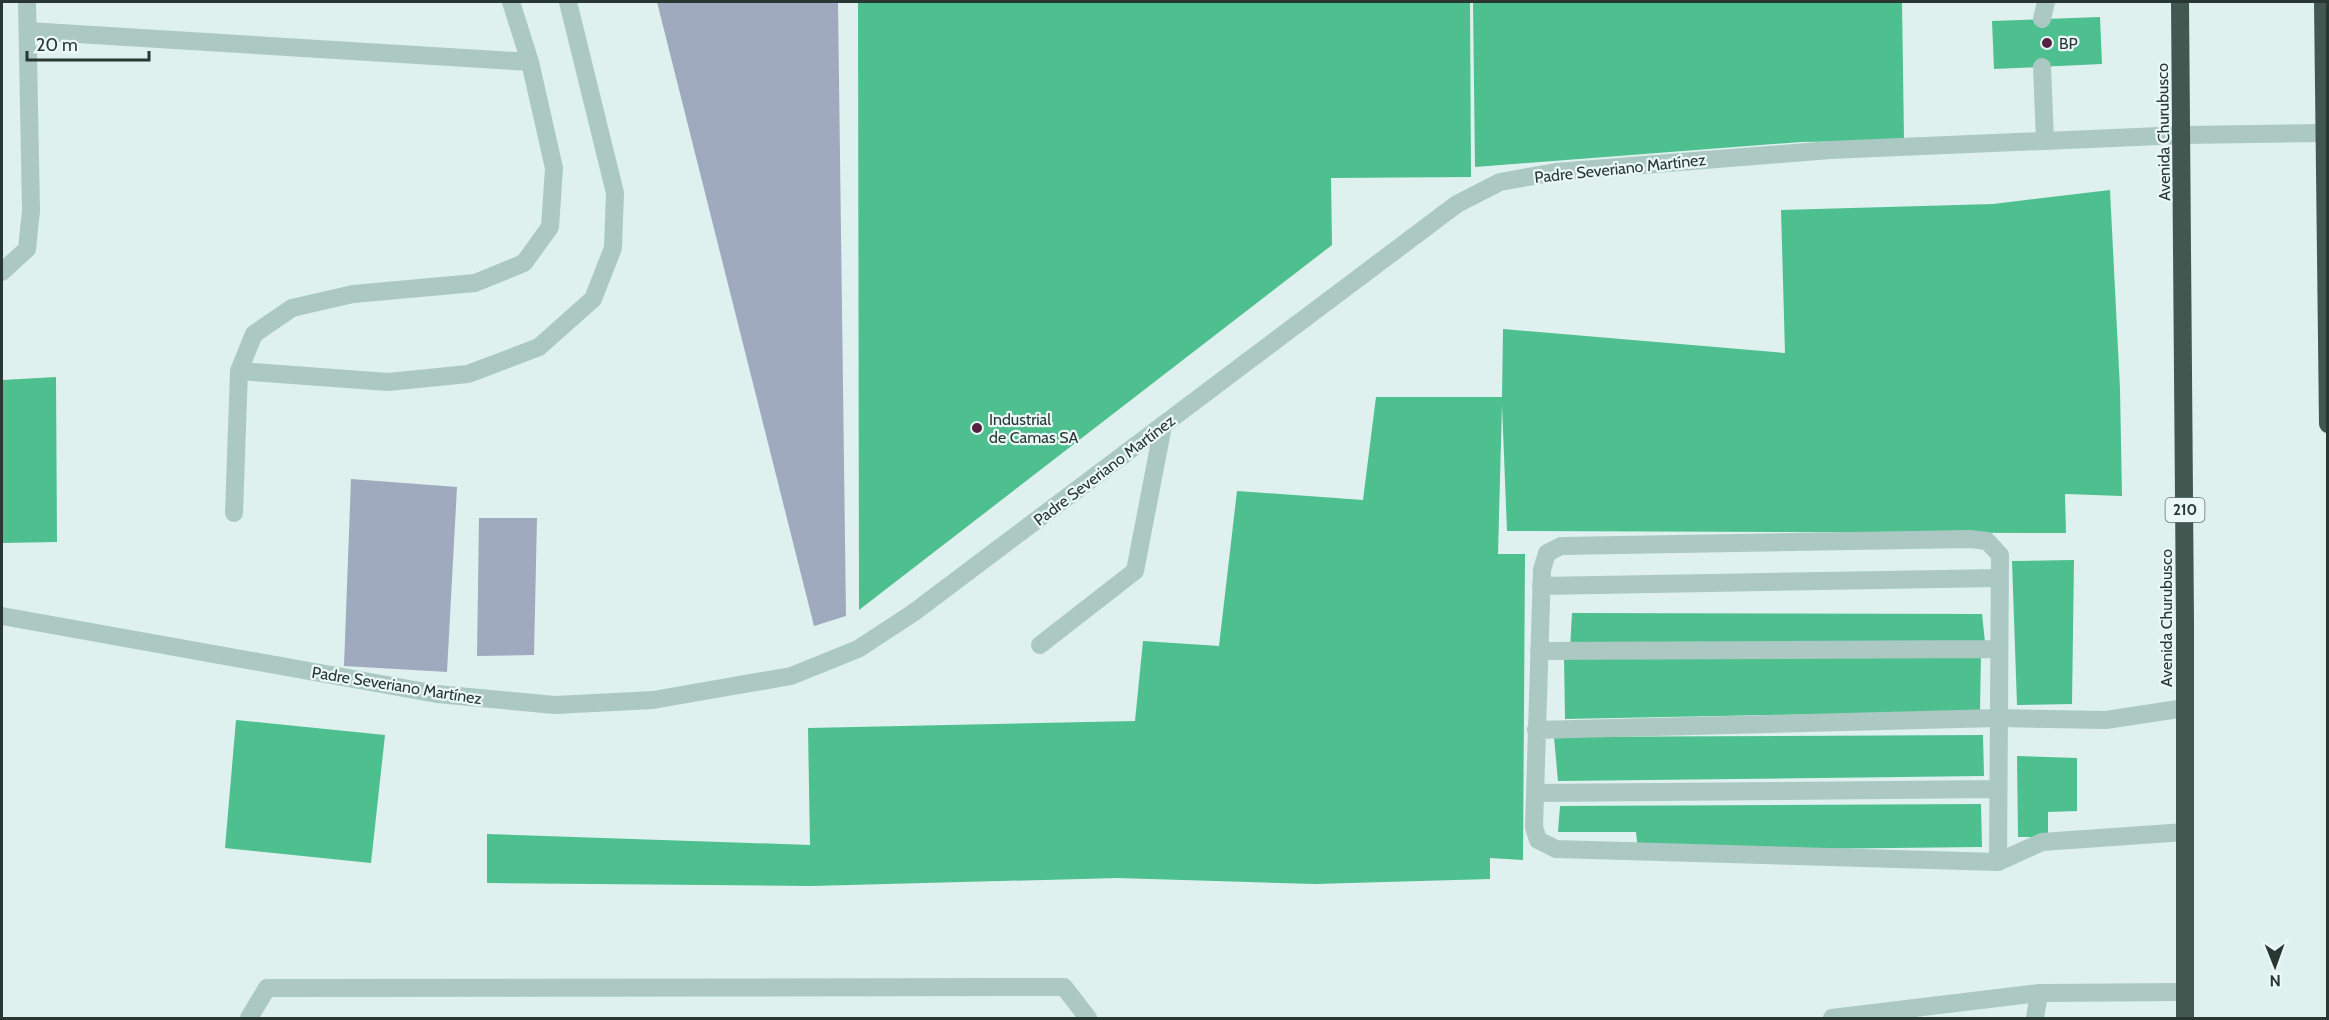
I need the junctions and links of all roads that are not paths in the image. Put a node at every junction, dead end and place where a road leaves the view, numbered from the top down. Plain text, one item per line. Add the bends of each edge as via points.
1 (27, 2) edge
2 (511, 2) edge
3 (568, 2) edge
4 (2180, 2) edge
5 (2323, 2) edge
6 (28, 31) junction
7 (530, 62) junction
8 (2042, 68) dead end
9 (2324, 133) junction
10 (2183, 135) junction
11 (2045, 140) junction
12 (2, 272) edge
13 (239, 371) junction
14 (2328, 424) edge
15 (1163, 426) junction
16 (234, 513) dead end
17 (1999, 578) junction
18 (1541, 586) junction
19 (2, 616) edge
20 (1040, 645) dead end
21 (1998, 649) junction
22 (1539, 651) junction
23 (2186, 708) junction
24 (1997, 718) junction
25 (1536, 730) junction
26 (1998, 789) junction
27 (1535, 793) junction
28 (2185, 832) junction
29 (1998, 862) junction
30 (2184, 992) junction
31 (2039, 993) junction
32 (249, 1018) edge
33 (1088, 1018) edge
34 (1832, 1018) edge
35 (2035, 1018) edge
36 (2185, 1018) edge

1 - 6 street
2 - 7 street
3 - 13 street via 615,194 614,248 593,299 539,347 468,374 388,382
4 - 10 highway, Avenida Churubusco / 210
5 - 9 highway
6 - 7 street
6 - 12 street via 31,211 27,249
7 - 13 street via 554,168 550,227 524,263 475,283 353,294 292,308 254,334
8 - 11 street
9 - 10 street, Padre Severiano Martínez
9 - 14 highway
10 - 11 street, Padre Severiano Martínez
10 - 23 highway, Avenida Churubusco / 210
11 - 15 street, Padre Severiano Martínez via 1818,150 1556,172 1500,182 1457,204
13 - 16 street
15 - 19 street, Padre Severiano Martínez via 913,614 858,649 791,676 653,700 555,705 437,694
15 - 20 street via 1135,571
17 - 18 street
17 - 18 street via 2000,555 1987,541 1970,539 1561,546 1547,554
17 - 21 street
18 - 22 street
21 - 22 street
21 - 24 street
22 - 25 street
23 - 24 street via 2106,720
23 - 28 highway, Avenida Churubusco / 210
24 - 25 street
24 - 26 street
25 - 27 street
26 - 27 street
26 - 29 street
27 - 29 street via 1534,827 1538,840 1556,849
28 - 29 street via 2042,842
28 - 30 highway, Avenida Churubusco / 210
30 - 31 street
30 - 36 highway, Avenida Churubusco / 210
31 - 34 street
31 - 35 street
32 - 33 street via 267,988 1064,987

